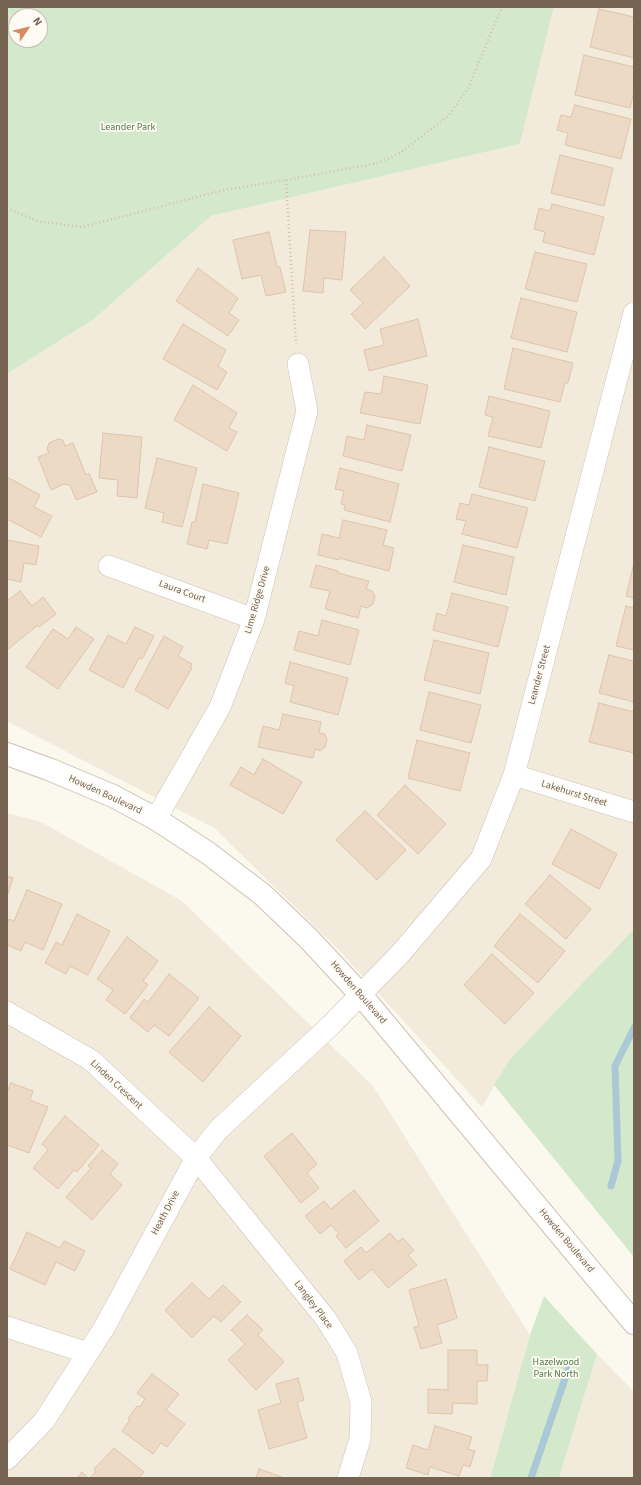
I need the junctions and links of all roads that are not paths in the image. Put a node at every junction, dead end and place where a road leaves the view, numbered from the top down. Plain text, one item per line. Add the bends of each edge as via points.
1 (634, 313) edge
2 (298, 364) road end
3 (109, 566) dead end
4 (254, 619) junction
5 (7, 754) edge
6 (514, 775) junction
7 (634, 812) edge
8 (156, 819) junction
9 (361, 995) junction
10 (7, 1012) edge
11 (196, 1158) junction
12 (634, 1323) edge
13 (7, 1327) edge
14 (88, 1353) junction
15 (7, 1459) edge
16 (348, 1478) edge

1 - 6 street, Leander Street
2 - 4 street, Lime Ridge Drive via 307,411
3 - 4 street, Laura Court
4 - 8 street, Lime Ridge Drive via 220,707
5 - 8 street, Howden Boulevard via 113,796
6 - 7 street, Lakehurst Street
6 - 9 street, Leander Street via 481,859 400,954
8 - 9 street, Howden Boulevard via 208,853 263,895 309,939
9 - 11 street, Heath Drive via 218,1130
9 - 12 street, Howden Boulevard
10 - 11 street, Linden Crescent via 91,1060
11 - 14 street, Heath Drive
11 - 16 street, Langley Place via 326,1319 347,1353 361,1402 360,1439
13 - 14 street
14 - 15 street, Heath Drive via 44,1421

